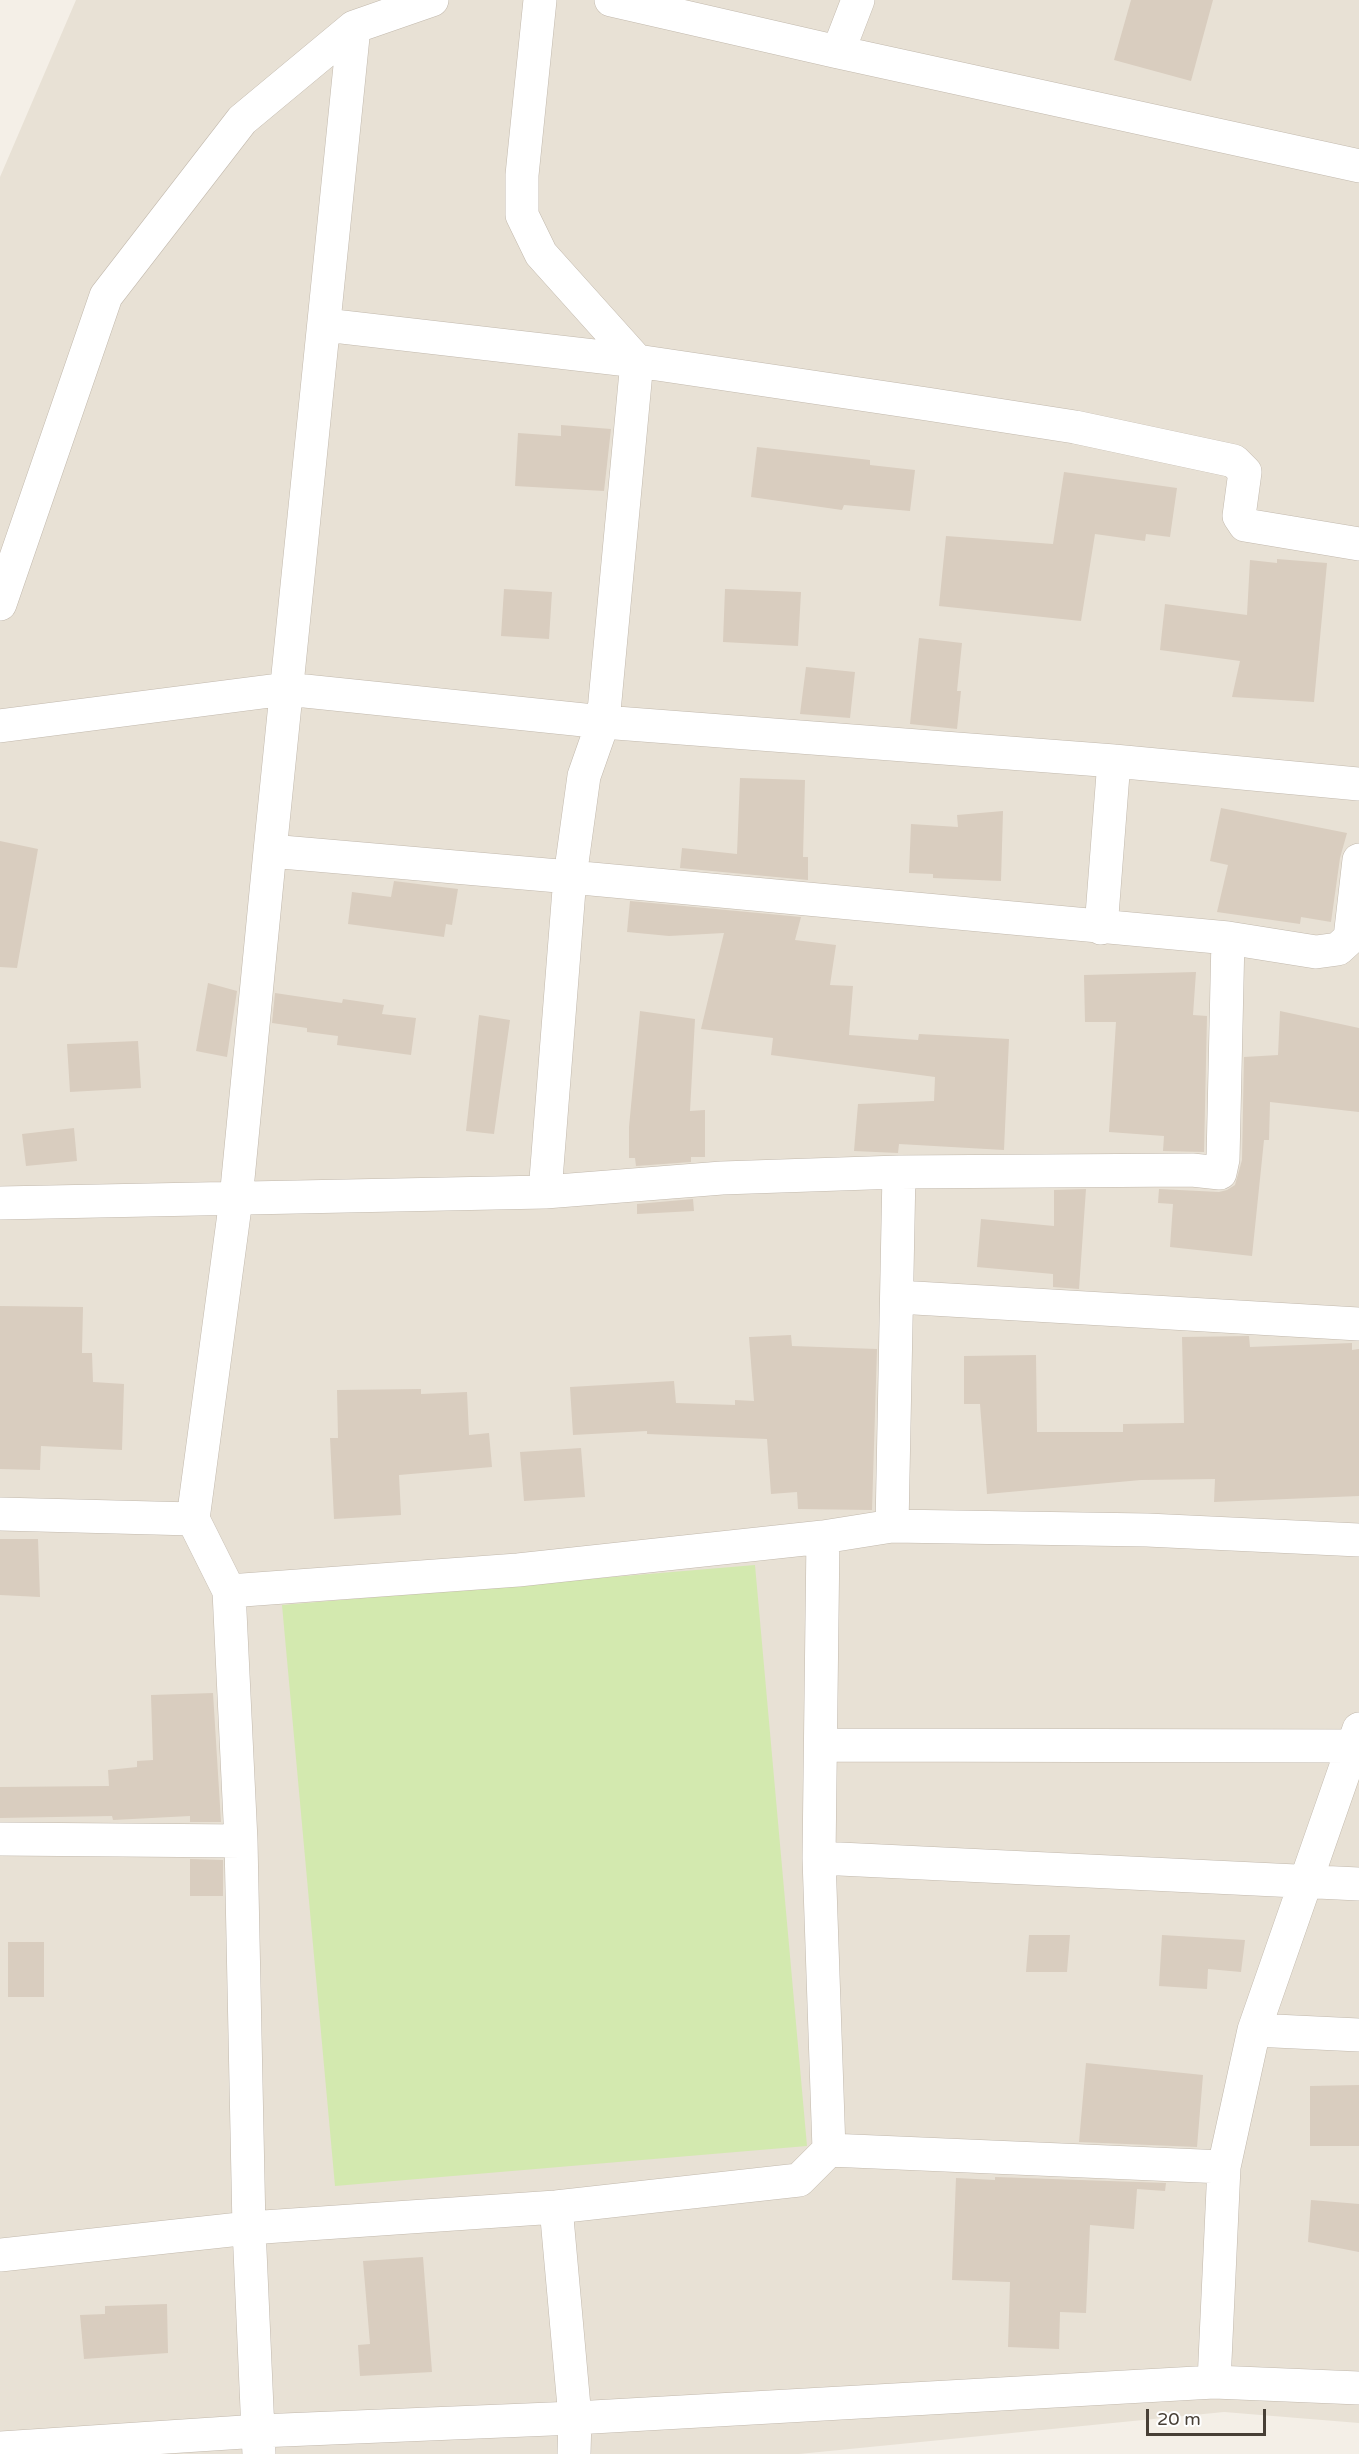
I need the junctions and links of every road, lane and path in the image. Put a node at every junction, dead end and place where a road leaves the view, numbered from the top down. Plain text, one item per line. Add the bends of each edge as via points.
1 (432, 0) edge
2 (540, 0) edge
3 (611, 0) edge
4 (858, 0) edge
5 (354, 27) junction
6 (838, 52) junction
7 (1359, 166) edge
8 (325, 325) junction
9 (637, 361) junction
10 (1359, 544) edge
11 (0, 604) edge
12 (286, 689) junction
13 (603, 722) junction
14 (0, 726) edge
15 (1114, 761) junction
16 (1359, 784) edge
17 (270, 851) junction
18 (1359, 860) edge
19 (570, 878) junction
20 (1101, 928) junction
21 (1228, 939) junction
22 (899, 1172) junction
23 (545, 1192) junction
24 (236, 1199) junction
25 (0, 1203) edge
26 (898, 1297) junction
27 (1359, 1324) edge
28 (0, 1514) edge
29 (193, 1519) junction
30 (892, 1526) junction
31 (824, 1538) junction
32 (1359, 1540) edge
33 (228, 1591) junction
34 (1358, 1741) edge
35 (821, 1745) junction
36 (0, 1839) edge
37 (241, 1841) junction
38 (819, 1858) junction
39 (1307, 1880) junction
40 (1359, 1884) edge
41 (1254, 2030) junction
42 (1359, 2035) edge
43 (830, 2150) junction
44 (1224, 2167) junction
45 (556, 2207) junction
46 (249, 2228) junction
47 (0, 2255) edge
48 (1214, 2382) junction
49 (1359, 2388) edge
50 (575, 2418) junction
51 (259, 2443) edge
52 (19, 2450) edge
53 (574, 2454) edge

1 - 5 street
2 - 9 street via 522,175 522,215 541,254
3 - 6 street
4 - 6 street
5 - 8 street
5 - 11 street via 242,120 106,296
6 - 7 street
8 - 9 street
8 - 12 street
9 - 10 street via 1075,427 1234,461 1245,472 1239,516 1245,525
9 - 13 street
12 - 13 street
12 - 14 street
12 - 17 street
13 - 15 street
13 - 19 street via 584,776
15 - 16 street
15 - 20 street
17 - 19 street
17 - 24 street
18 - 21 street via 1350,938 1338,949 1316,952
19 - 20 street
19 - 23 street
20 - 21 street
21 - 22 street via 1224,1159 1220,1173
22 - 23 street via 722,1178
22 - 26 street
23 - 24 street
24 - 25 street
24 - 29 street
26 - 27 street
26 - 30 street
28 - 29 street
29 - 33 street
30 - 31 street
30 - 32 street via 1147,1530
31 - 33 street via 518,1569
31 - 35 street
33 - 37 street
34 - 35 street
34 - 39 street
35 - 38 street
36 - 37 street
37 - 46 street
38 - 39 street
38 - 43 street
39 - 40 street
39 - 41 street
41 - 42 street
41 - 44 street
43 - 44 street
43 - 45 street via 799,2180
44 - 48 street
45 - 46 street
45 - 50 street
46 - 47 street
46 - 51 street
48 - 49 street
48 - 50 street
50 - 51 street
50 - 53 street
51 - 52 street

